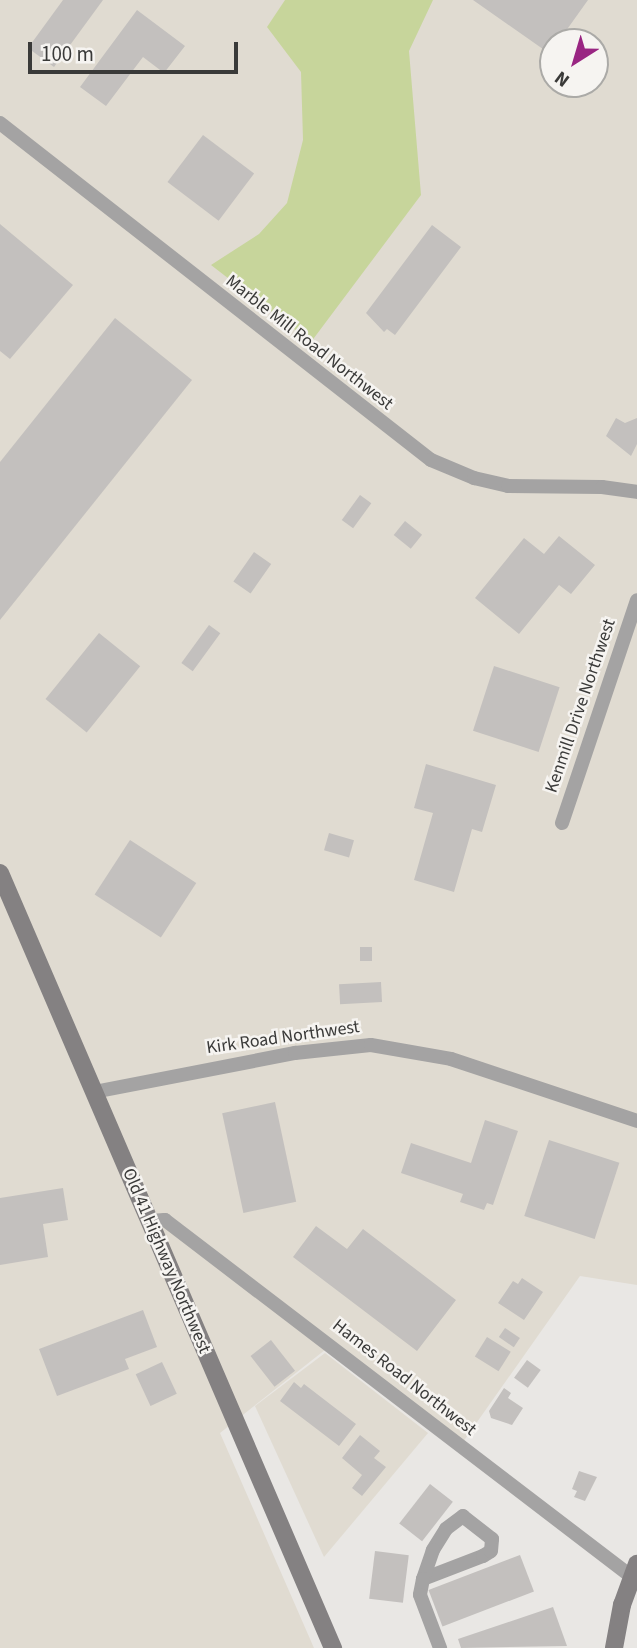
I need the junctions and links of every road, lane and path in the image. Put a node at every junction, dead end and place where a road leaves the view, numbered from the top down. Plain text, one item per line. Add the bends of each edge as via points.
1 (0, 123) edge
2 (637, 492) edge
3 (637, 600) edge
4 (562, 823) dead end
5 (2, 885) edge
6 (94, 1092) junction
7 (637, 1121) edge
8 (149, 1221) junction
9 (634, 1570) edge
10 (423, 1579) junction
11 (332, 1648) edge
12 (440, 1648) edge
13 (614, 1648) edge

1 - 2 street, Marble Mill Road Northwest via 431,460 508,486 602,486
3 - 4 street, Kenmill Drive Northwest
5 - 6 street, Old 41 Highway Northwest
6 - 7 street, Kirk Road Northwest via 295,1053 370,1045 451,1059
6 - 8 street, Old 41 Highway Northwest
8 - 9 street, Hames Road Northwest via 164,1220
8 - 11 street, Old 41 Highway Northwest
9 - 13 street
10 - 10 street via 433,1550 455,1519 468,1518 492,1539 491,1551 483,1556
10 - 12 street via 421,1595

